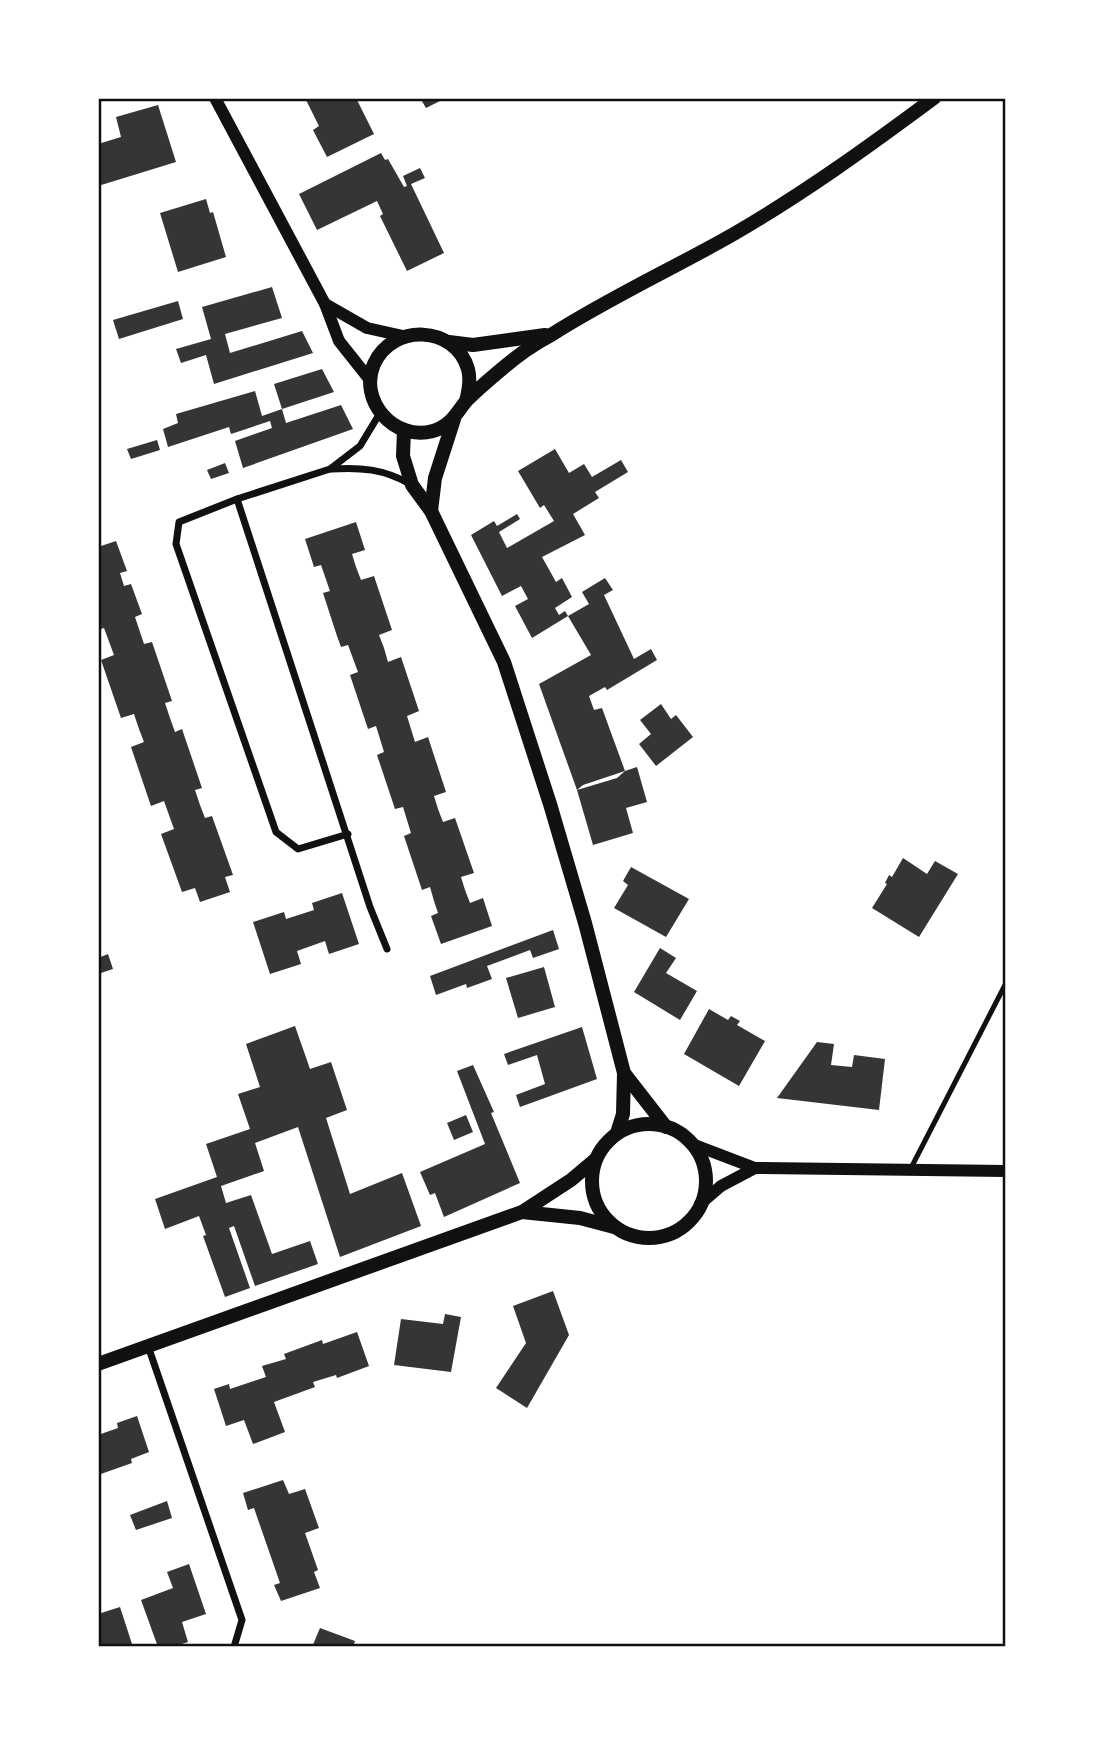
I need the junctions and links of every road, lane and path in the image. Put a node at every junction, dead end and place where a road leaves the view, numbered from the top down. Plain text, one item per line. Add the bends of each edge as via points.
1 (215, 98) edge
2 (934, 98) edge
3 (325, 304) junction
4 (550, 335) junction
5 (403, 336) junction
6 (449, 342) junction
7 (370, 380) junction
8 (467, 401) junction
9 (380, 413) junction
10 (454, 419) junction
11 (404, 430) junction
12 (330, 469) junction
13 (412, 485) junction
14 (237, 499) junction
15 (431, 511) junction
16 (348, 834) junction
17 (387, 949) dead end
18 (1006, 983) edge
19 (624, 1073) junction
20 (666, 1126) junction
21 (617, 1133) junction
22 (692, 1144) junction
23 (596, 1159) junction
24 (755, 1168) junction
25 (910, 1170) junction
26 (1006, 1171) edge
27 (700, 1204) junction
28 (522, 1212) junction
29 (615, 1227) junction
30 (148, 1346) junction
31 (98, 1364) edge
32 (234, 1647) edge

1 - 3 street
2 - 4 main road via 800,194
3 - 5 street via 367,328
3 - 7 street via 339,341
4 - 6 main road via 472,345
4 - 8 main road via 504,366
5 - 6 main road via 435,335
5 - 7 main road via 380,353
6 - 8 main road via 468,369
7 - 9 main road
8 - 10 main road
9 - 11 main road
9 - 12 street via 360,446
10 - 11 main road via 431,432
10 - 15 main road via 435,478
11 - 13 main road via 403,456
12 - 13 street via 360,467 397,476
12 - 14 street
13 - 15 main road
14 - 16 street
14 - 16 street via 179,522 176,544 276,832 298,849
15 - 19 main road via 504,662 550,804
16 - 17 street
18 - 25 lane
19 - 20 main road
19 - 21 main road via 623,1114
20 - 21 main road via 633,1126
20 - 22 main road
21 - 23 main road
22 - 24 street
22 - 27 main road via 703,1162 706,1184
23 - 28 main road
23 - 29 main road via 593,1196
24 - 25 street
24 - 27 street via 721,1186
25 - 26 street
27 - 29 main road via 689,1221 672,1233 653,1238 633,1236
28 - 29 main road via 580,1217
28 - 30 main road
30 - 31 main road
30 - 32 street via 242,1620

